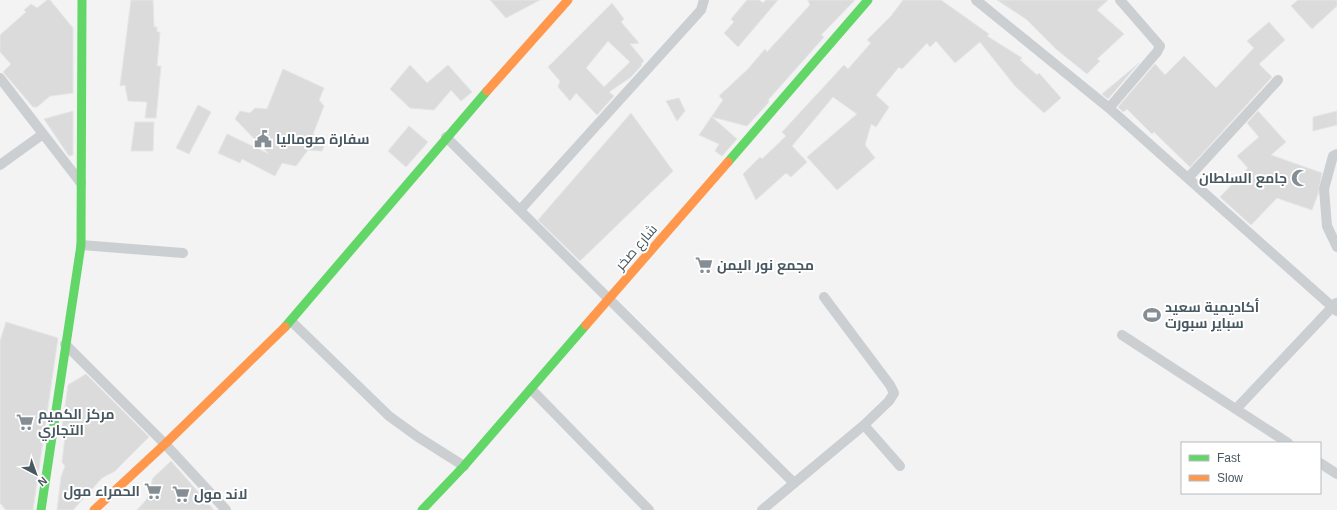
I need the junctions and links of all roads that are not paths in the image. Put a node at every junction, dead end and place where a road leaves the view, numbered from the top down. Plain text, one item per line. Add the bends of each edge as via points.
1 (82, 0) edge
2 (568, 0) edge
3 (704, 0) edge
4 (868, 0) edge
5 (976, 0) edge
6 (1120, 0) edge
7 (0, 78) edge
8 (1278, 80) dead end
9 (1109, 108) junction
10 (43, 134) junction
11 (446, 137) junction
12 (1337, 154) edge
13 (0, 165) edge
14 (1188, 178) junction
15 (80, 183) junction
16 (520, 210) junction
17 (81, 245) junction
18 (1337, 247) edge
19 (183, 253) dead end
20 (824, 297) dead end
21 (609, 299) junction
22 (1336, 307) edge
23 (291, 321) junction
24 (1122, 335) dead end
25 (65, 344) junction
26 (531, 389) junction
27 (1236, 409) junction
28 (864, 425) junction
29 (1286, 442) edge
30 (165, 444) junction
31 (1321, 464) edge
32 (464, 466) junction
33 (900, 466) dead end
34 (1337, 474) edge
35 (793, 482) junction
36 (41, 510) edge
37 (94, 510) edge
38 (226, 510) edge
39 (422, 510) edge
40 (649, 510) edge
41 (762, 510) edge

1 - 15 street
2 - 11 street
3 - 16 street via 701,10
4 - 21 street, شارع صخر
5 - 9 street
6 - 9 street via 1160,46
7 - 10 street
8 - 14 street
9 - 14 street
10 - 13 street
10 - 15 street
11 - 16 street
11 - 23 street
12 - 18 street via 1333,156 1324,189 1327,226
14 - 22 street
15 - 17 street
16 - 21 street
17 - 19 street
17 - 25 street
20 - 28 street via 894,393
21 - 26 street, شارع صخر
21 - 35 street
22 - 27 street
23 - 30 street
23 - 32 street via 389,416
24 - 27 street
25 - 30 street
25 - 36 street
26 - 32 street, شارع صخر
26 - 40 street
27 - 29 street
28 - 33 street
28 - 35 street
30 - 37 street
30 - 38 street
31 - 34 street
32 - 39 street, شارع صخر
35 - 41 street

